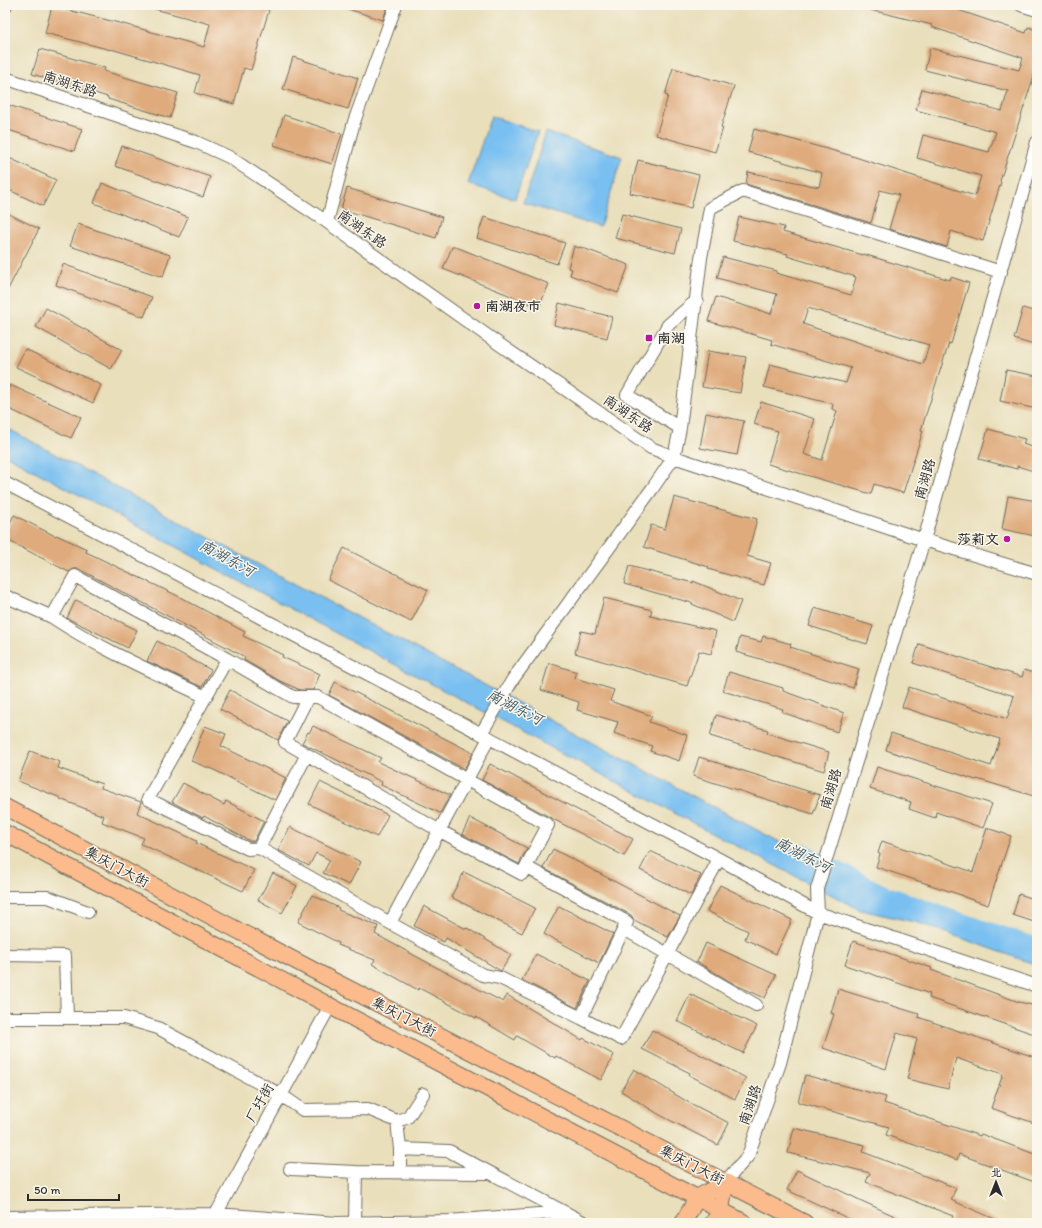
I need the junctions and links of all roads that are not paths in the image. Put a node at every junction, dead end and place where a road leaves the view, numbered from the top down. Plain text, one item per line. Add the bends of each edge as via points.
1 (396, 5) edge
2 (1021, 5) edge
3 (1037, 10) edge
4 (5, 78) edge
5 (1037, 142) edge
6 (327, 222) junction
7 (1001, 272) junction
8 (697, 300) junction
9 (680, 428) junction
10 (674, 457) junction
11 (6, 485) edge
12 (924, 540) junction
13 (1037, 574) edge
14 (5, 596) edge
15 (52, 617) junction
16 (227, 659) junction
17 (206, 697) junction
18 (308, 697) junction
19 (485, 736) junction
20 (306, 756) junction
21 (467, 780) junction
22 (5, 807) edge
23 (440, 830) junction
24 (5, 833) edge
25 (259, 848) junction
26 (719, 859) junction
27 (526, 867) junction
28 (5, 897) edge
29 (88, 912) dead end
30 (818, 913) junction
31 (390, 923) junction
32 (624, 929) junction
33 (668, 953) junction
34 (5, 955) edge
35 (1037, 986) edge
36 (330, 1006) junction
37 (756, 1006) dead end
38 (5, 1018) edge
39 (67, 1018) junction
40 (581, 1018) junction
41 (423, 1094) dead end
42 (281, 1095) junction
43 (398, 1121) junction
44 (400, 1149) junction
45 (290, 1169) dead end
46 (356, 1172) junction
47 (400, 1172) junction
48 (491, 1173) junction
49 (725, 1182) junction
50 (697, 1198) junction
51 (5, 1217) edge
52 (562, 1217) edge
53 (717, 1217) edge
54 (216, 1218) edge
55 (40, 1220) edge
56 (355, 1222) edge
57 (449, 1222) edge
58 (337, 1223) edge
59 (585, 1223) edge
60 (683, 1223) edge
61 (745, 1223) edge
62 (805, 1223) edge

1 - 6 street via 354,122
2 - 3 street
4 - 6 street, 南湖东路 via 196,142 229,157
5 - 7 street, 南湖路
6 - 10 street, 南湖东路 via 651,448
7 - 8 street via 743,191 710,208
7 - 12 street, 南湖路
8 - 9 street
8 - 9 street via 668,325 627,395
9 - 10 street
10 - 12 street, 南湖东路
10 - 19 street via 513,679
11 - 19 street
12 - 13 street
12 - 30 street, 南湖路 via 817,889
14 - 15 street
15 - 16 street via 75,576
15 - 17 street via 115,654
16 - 17 street
16 - 18 street via 293,697
17 - 25 street via 148,799 248,849
18 - 20 street via 285,742
18 - 21 street via 318,697
19 - 21 street
19 - 26 street
20 - 23 street
20 - 25 street
21 - 23 street
21 - 27 street via 548,825
22 - 49 main road, 集庆门大街 via 326,977
23 - 27 street via 522,874
23 - 31 street
24 - 36 main road, 集庆门大街
25 - 31 street
26 - 30 street
26 - 33 street
27 - 32 street via 627,922
28 - 29 street via 48,897
30 - 35 street
30 - 49 street, 南湖路 via 780,1063 748,1156
31 - 40 street via 483,975 500,978
32 - 33 street
32 - 40 street
33 - 37 street
33 - 40 street via 621,1039
34 - 39 street via 65,956
36 - 42 street, 厂圩街
36 - 50 main road, 集庆门大街
38 - 39 street
39 - 42 street via 124,1018 158,1028
41 - 43 street via 408,1117
42 - 43 street via 303,1110 368,1109
42 - 54 street, 厂圩街
43 - 44 street
44 - 47 street
44 - 48 street via 449,1151
45 - 46 street
46 - 47 street
46 - 56 street
47 - 48 street
48 - 52 street
49 - 50 main road
49 - 53 main road
49 - 62 main road, 集庆门大街
50 - 53 main road, 集庆门大街
50 - 60 main road
51 - 55 street
52 - 57 street
52 - 59 street
53 - 61 main road, 集庆门大街
54 - 55 street
54 - 58 street
56 - 57 street
56 - 58 street

